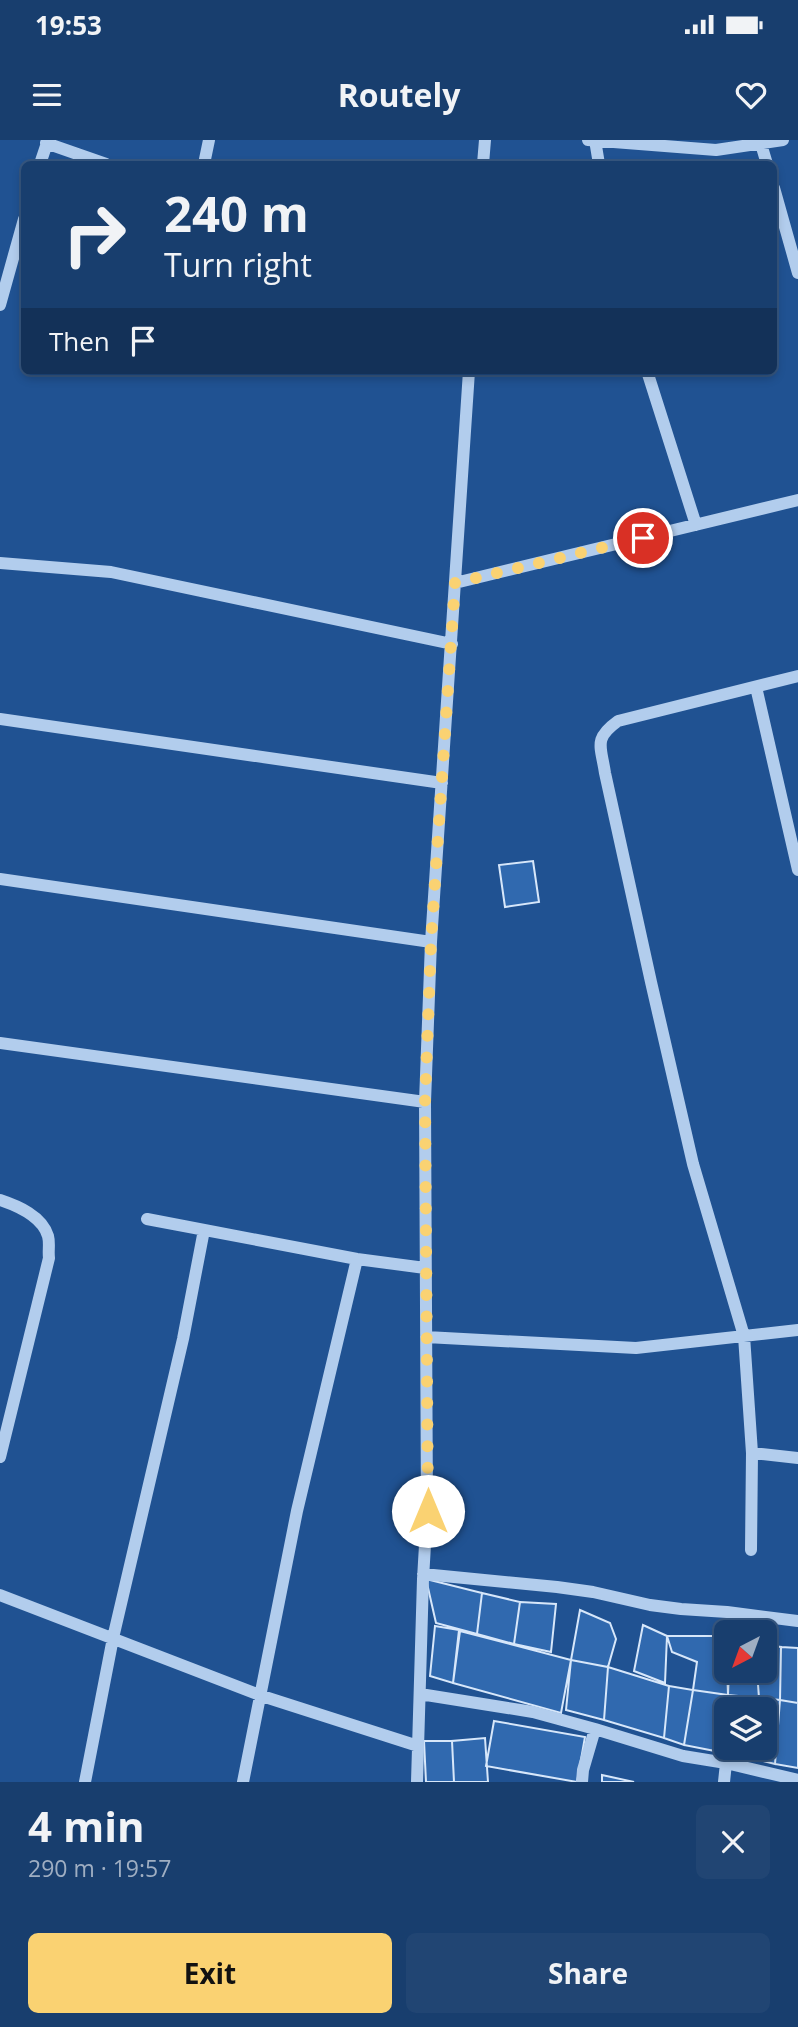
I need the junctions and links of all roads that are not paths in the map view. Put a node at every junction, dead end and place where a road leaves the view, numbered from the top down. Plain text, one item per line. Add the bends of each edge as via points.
1 (209, 140) edge
2 (485, 140) edge
3 (588, 140) edge
4 (783, 140) edge
5 (595, 141) edge
6 (47, 142) edge
7 (761, 144) junction
8 (41, 161) edge
9 (98, 161) edge
10 (205, 161) edge
11 (483, 161) edge
12 (598, 161) edge
13 (766, 161) edge
14 (777, 199) edge
15 (21, 230) edge
16 (798, 273) edge
17 (0, 305) edge
18 (470, 375) edge
19 (648, 375) edge
20 (798, 500) edge
21 (696, 525) junction
22 (0, 563) edge
23 (455, 583) junction
24 (452, 644) junction
25 (798, 676) edge
26 (756, 687) junction
27 (0, 719) edge
28 (442, 783) junction
29 (798, 870) edge
30 (0, 879) edge
31 (431, 942) junction
32 (0, 1043) edge
33 (425, 1102) junction
34 (0, 1200) edge
35 (147, 1219) dead end
36 (204, 1230) junction
37 (357, 1259) junction
38 (425, 1268) junction
39 (798, 1330) edge
40 (744, 1336) junction
41 (426, 1337) junction
42 (752, 1453) junction
43 (0, 1457) edge
44 (798, 1458) edge
45 (751, 1550) dead end
46 (423, 1574) junction
47 (0, 1595) edge
48 (798, 1620) edge
49 (113, 1638) junction
50 (420, 1694) junction
51 (262, 1696) junction
52 (596, 1728) junction
53 (418, 1746) junction
54 (726, 1763) junction
55 (798, 1780) edge
56 (85, 1782) edge
57 (243, 1782) edge
58 (417, 1782) edge
59 (582, 1782) edge
60 (723, 1782) edge

1 - 10 street
2 - 11 street
3 - 5 street
4 - 7 street
5 - 7 street via 716,150
5 - 12 street
6 - 8 street
6 - 9 street
7 - 13 street
14 - 16 street
15 - 17 street
18 - 23 street
19 - 21 street
20 - 21 street
21 - 23 street
22 - 24 street via 111,572
23 - 24 street
24 - 28 street
25 - 26 street
26 - 29 street
26 - 40 street via 618,721 600,739 690,1151
27 - 28 street
28 - 31 street
30 - 31 street
31 - 33 street
32 - 33 street
33 - 38 street
34 - 43 street via 42,1223 48,1258
35 - 36 street
36 - 37 street
36 - 49 street
37 - 38 street
37 - 51 street via 297,1511
38 - 41 street
39 - 40 street
40 - 41 street via 636,1349
40 - 42 street
41 - 46 street via 428,1511
42 - 44 street
42 - 45 street
46 - 48 street
46 - 50 street
47 - 49 street
49 - 51 street
49 - 56 street
50 - 52 street via 533,1712
50 - 53 street
51 - 53 street
51 - 57 street
52 - 54 street via 683,1756
52 - 59 street
53 - 58 street
54 - 55 street
54 - 60 street

